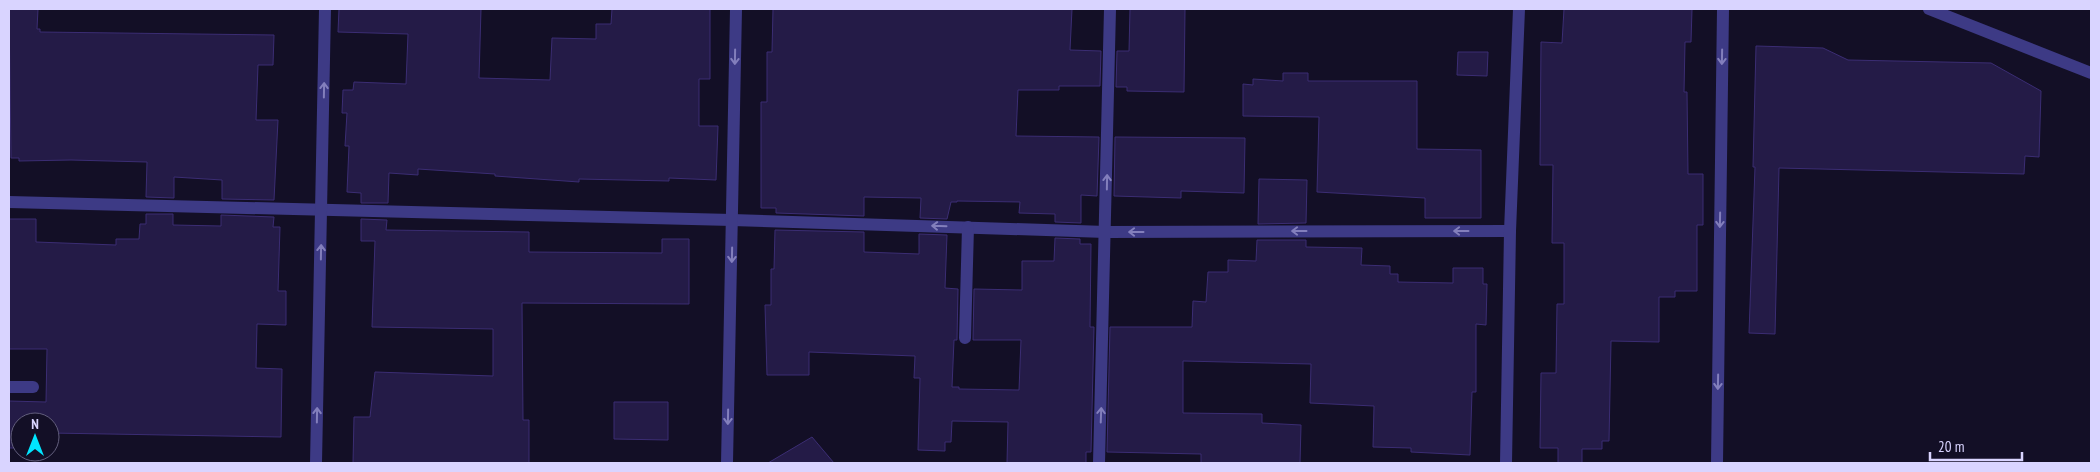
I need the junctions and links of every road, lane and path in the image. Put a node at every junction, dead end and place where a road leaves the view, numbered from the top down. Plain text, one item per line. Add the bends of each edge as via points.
1 (325, 9) edge
2 (736, 9) edge
3 (1110, 9) edge
4 (1518, 9) edge
5 (1723, 9) edge
6 (1929, 9) edge
7 (2091, 73) edge
8 (9, 202) edge
9 (322, 210) junction
10 (732, 220) junction
11 (968, 227) junction
12 (1510, 231) junction
13 (1106, 232) junction
14 (965, 338) dead end
15 (9, 387) edge
16 (33, 388) dead end
17 (316, 463) edge
18 (727, 463) edge
19 (1099, 463) edge
20 (1506, 463) edge
21 (1717, 463) edge

9 -> 1 street
2 -> 10 street
13 -> 3 street
4 - 12 street
5 -> 21 street
6 - 7 street
8 - 9 street
9 - 10 street
17 -> 9 street
11 -> 10 street
10 -> 18 street
11 - 13 street
11 - 14 street
12 -> 13 street
12 - 20 street
19 -> 13 street
15 - 16 street

